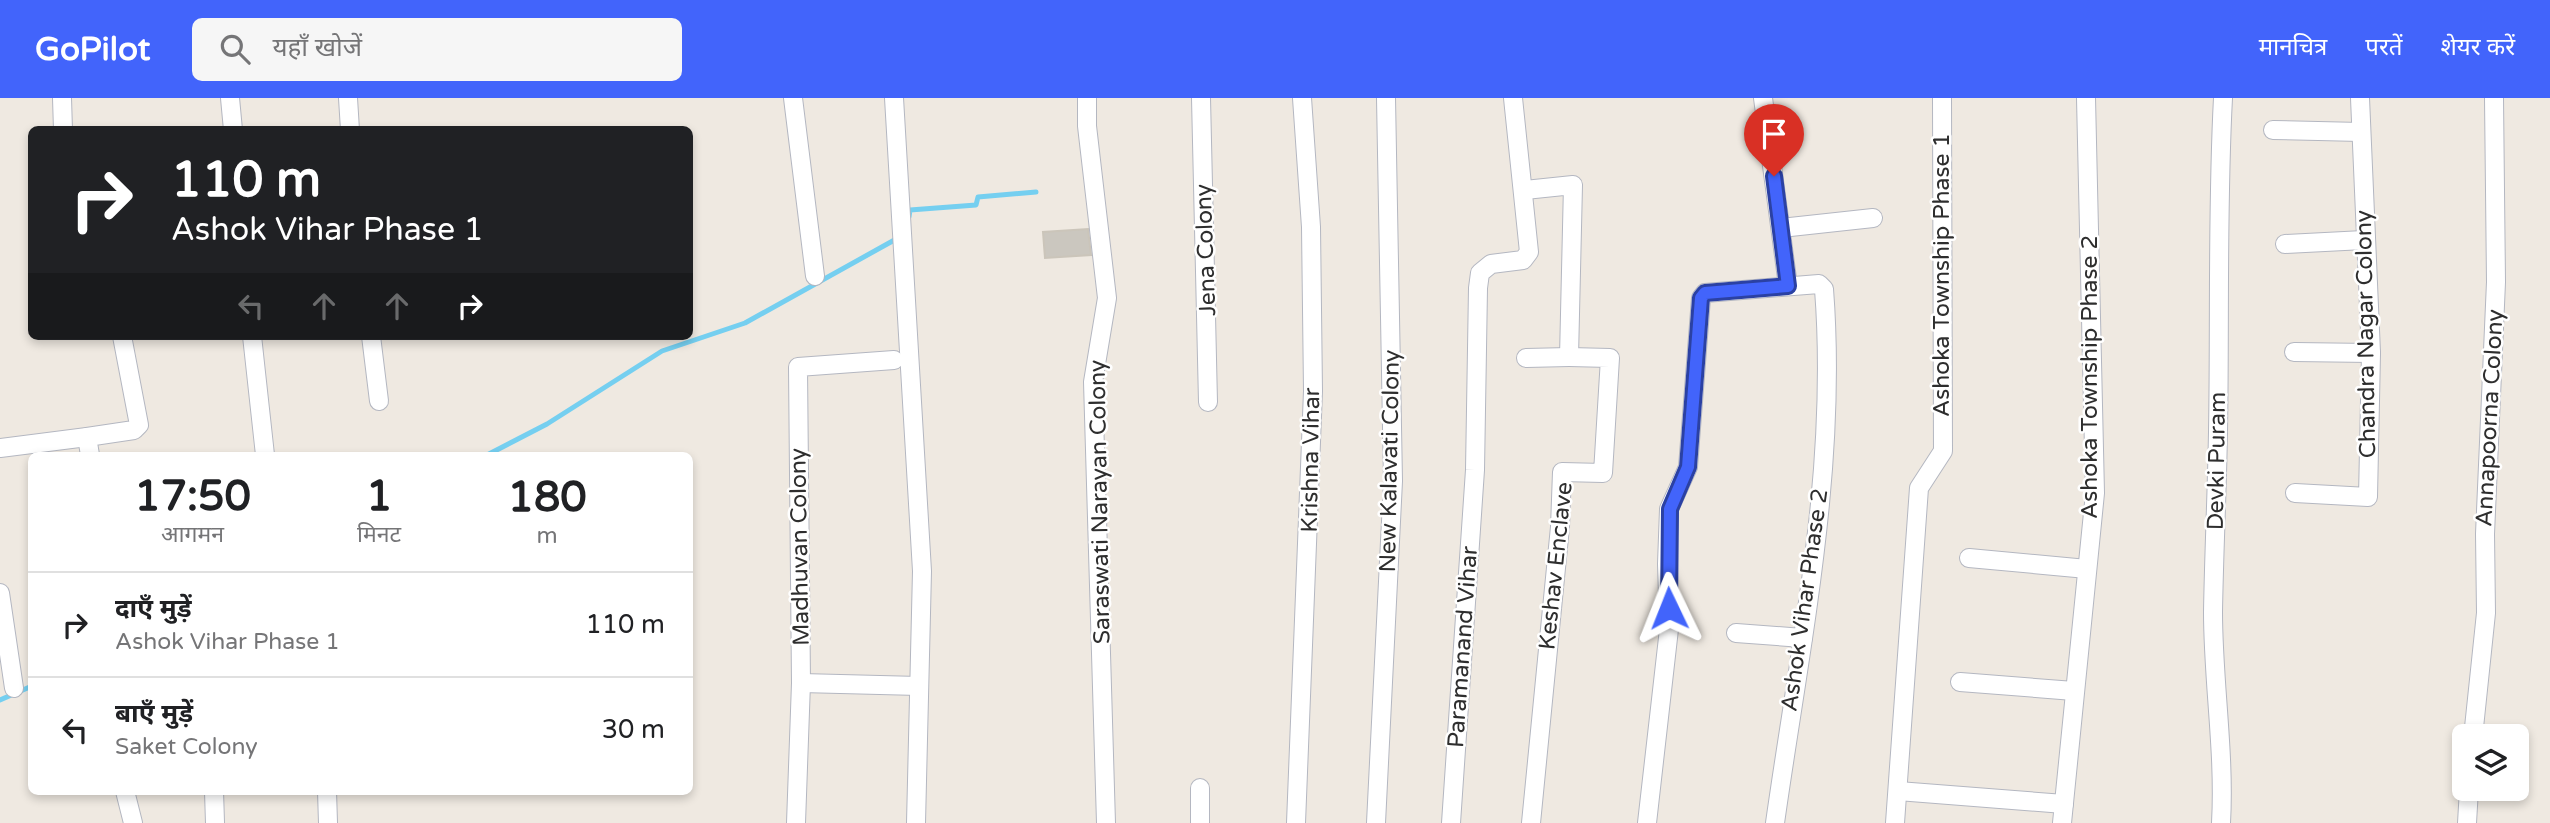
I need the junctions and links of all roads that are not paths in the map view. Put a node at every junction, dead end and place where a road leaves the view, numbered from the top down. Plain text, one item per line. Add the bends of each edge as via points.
1 (62, 98) edge
2 (230, 98) edge
3 (348, 98) edge
4 (793, 98) edge
5 (894, 98) edge
6 (1087, 98) edge
7 (1201, 98) edge
8 (1302, 98) edge
9 (1386, 98) edge
10 (1513, 98) edge
11 (1763, 98) edge
12 (1941, 98) edge
13 (2087, 98) edge
14 (2223, 98) edge
15 (2360, 98) edge
16 (2494, 98) edge
17 (63, 126) edge
18 (233, 126) edge
19 (350, 126) edge
20 (2273, 130) dead end
21 (2361, 132) junction
22 (1525, 190) junction
23 (1873, 218) dead end
24 (1781, 228) junction
25 (2364, 240) junction
26 (2285, 244) dead end
27 (815, 276) dead end
28 (1788, 286) junction
29 (123, 340) edge
30 (252, 340) edge
31 (371, 340) edge
32 (2294, 352) dead end
33 (2371, 353) junction
34 (1526, 358) dead end
35 (1569, 358) junction
36 (894, 360) dead end
37 (379, 401) dead end
38 (1208, 402) dead end
39 (87, 437) junction
40 (0, 448) edge
41 (90, 452) edge
42 (265, 452) edge
43 (2295, 493) dead end
44 (1969, 558) dead end
45 (2087, 569) junction
46 (0, 593) edge
47 (1736, 633) dead end
48 (1803, 638) junction
49 (1960, 682) dead end
50 (801, 683) junction
51 (919, 686) junction
52 (14, 688) dead end
53 (2074, 691) junction
54 (2474, 724) edge
55 (1200, 788) dead end
56 (1898, 791) junction
57 (126, 795) edge
58 (214, 795) edge
59 (327, 795) edge
60 (2468, 801) edge
61 (2064, 804) junction
62 (132, 823) edge
63 (215, 823) edge
64 (328, 823) edge
65 (796, 823) edge
66 (916, 823) edge
67 (1106, 823) edge
68 (1200, 823) edge
69 (1296, 823) edge
70 (1376, 823) edge
71 (1451, 823) edge
72 (1531, 823) edge
73 (1647, 823) edge
74 (1775, 823) edge
75 (1895, 823) edge
76 (2062, 823) edge
77 (2221, 823) edge
78 (2467, 823) edge

1 - 17 street
2 - 18 street
3 - 19 street
4 - 27 street
5 - 51 street via 922,572
6 - 67 street, Saraswati Narayan Colony via 1107,298 1093,382
7 - 38 street, Jena Colony
8 - 69 street, Krishna Vihar via 1311,227 1313,391
9 - 70 street, New Kalavati Colony via 1393,481
10 - 22 street
11 - 24 street
12 - 56 street, Ashoka Township Phase 1 via 1943,451 1919,488
13 - 45 street, Ashoka Township Phase 2 via 2095,493
14 - 77 street, Devki Puram via 2217,215 2213,614 2224,788
15 - 21 street, Chandra Nagar Colony
16 - 54 street, Annapoorna Colony via 2496,282 2486,612
20 - 21 street
21 - 25 street, Chandra Nagar Colony
22 - 35 street via 1574,188
22 - 71 street, Paramanand Vihar via 1529,252 1523,260 1491,264 1480,272 1475,470
23 - 24 street
24 - 28 street
25 - 26 street
25 - 33 street, Chandra Nagar Colony
28 - 48 street, Ashok Vihar Phase 2 via 1823,285 1827,323 1821,515
28 - 73 street via 1705,293 1701,298 1688,467 1670,509 1669,629
29 - 39 street via 138,429
30 - 42 street
31 - 37 street
32 - 33 street
33 - 43 street, Chandra Nagar Colony via 2368,497
34 - 35 street
35 - 72 street, Keshav Enclave via 1610,358 1603,473 1562,472
36 - 50 street, Madhuvan Colony via 798,367
39 - 40 street
39 - 41 street
44 - 45 street
45 - 53 street, Ashoka Township Phase 2
46 - 52 street
47 - 48 street
48 - 74 street, Ashok Vihar Phase 2
49 - 53 street
50 - 51 street
50 - 65 street, Madhuvan Colony
51 - 66 street
53 - 61 street, Ashoka Township Phase 2
55 - 68 street
56 - 61 street
56 - 75 street
57 - 62 street
58 - 63 street
59 - 64 street
60 - 78 street
61 - 76 street, Ashoka Township Phase 2

